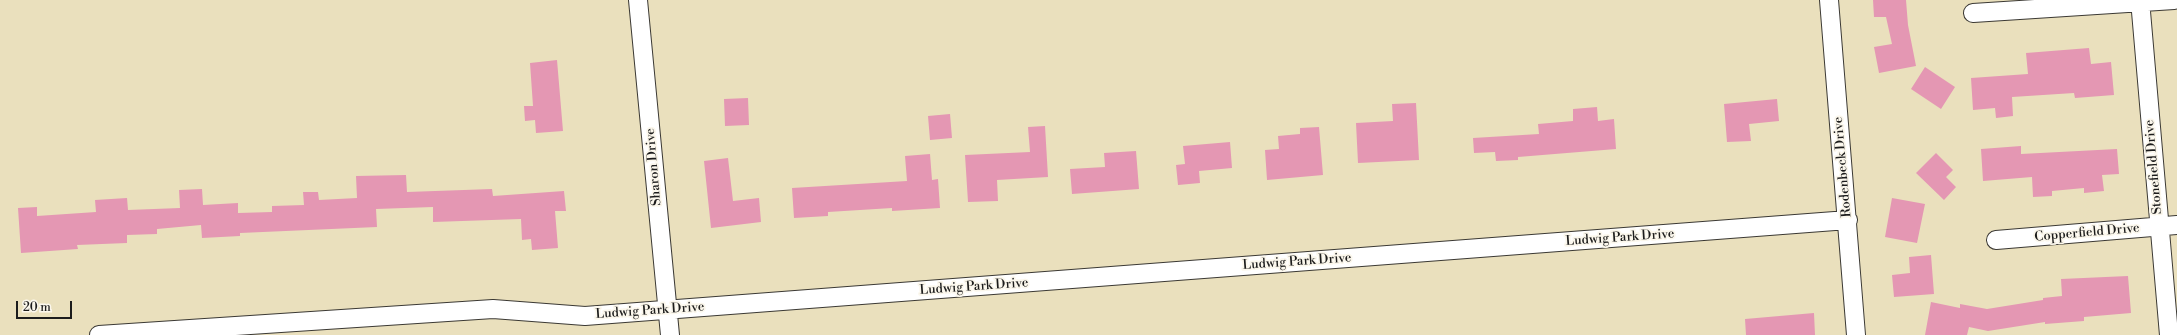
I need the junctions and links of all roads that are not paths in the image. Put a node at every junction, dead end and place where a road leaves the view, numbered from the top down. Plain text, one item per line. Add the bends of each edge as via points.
1 (638, 0) edge
2 (1829, 0) edge
3 (2174, 0) edge
4 (2140, 1) edge
5 (1972, 13) dead end
6 (1848, 220) junction
7 (2168, 226) edge
8 (1996, 240) dead end
9 (668, 310) junction
10 (99, 335) edge
11 (670, 335) edge
12 (1856, 335) edge
13 (2169, 335) edge

1 - 9 street, Sharon Drive
2 - 6 street, Rodenbeck Drive
3 - 4 street
4 - 5 street
4 - 7 street, Stonefield Drive
6 - 9 street, Ludwig Park Drive
6 - 12 street, Rodenbeck Drive
7 - 8 street, Copperfield Drive
7 - 13 street, Stonefield Drive
9 - 10 street, Ludwig Park Drive via 585,316 493,309
9 - 11 street, Sharon Drive

